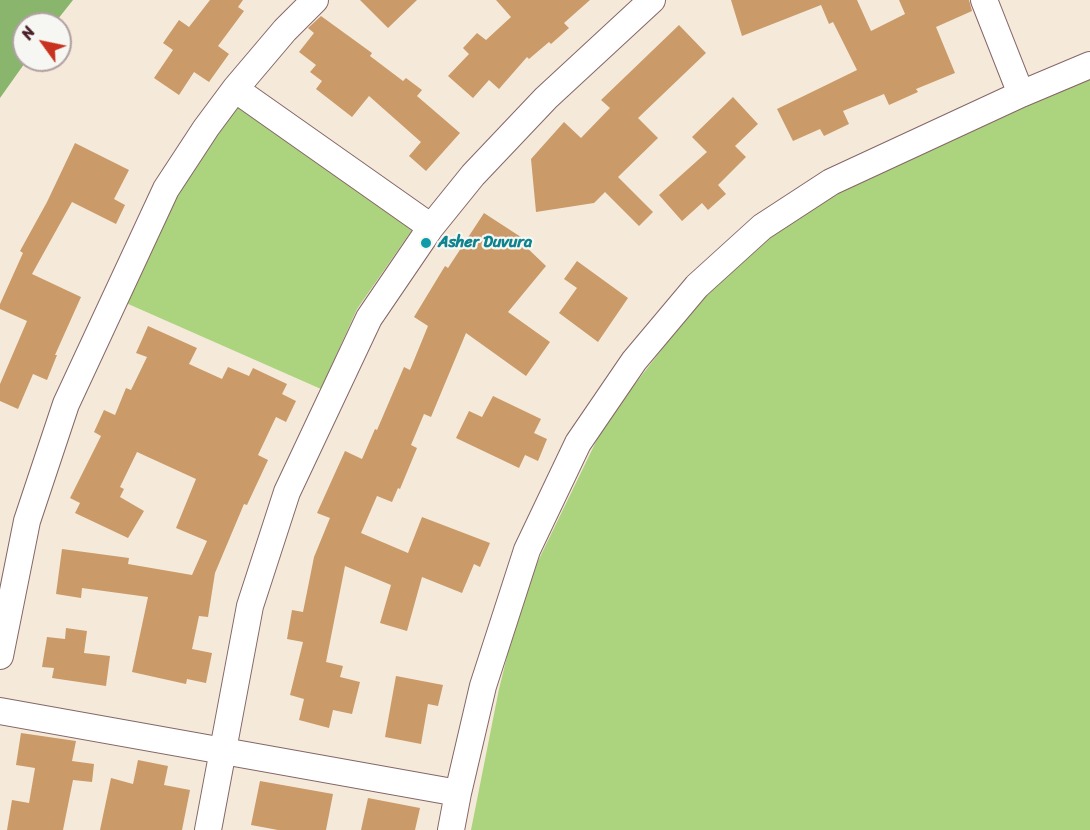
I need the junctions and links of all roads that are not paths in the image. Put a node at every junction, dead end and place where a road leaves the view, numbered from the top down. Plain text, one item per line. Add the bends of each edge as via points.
1 (315, 0) edge
2 (652, 0) edge
3 (984, 0) edge
4 (1090, 65) edge
5 (235, 89) junction
6 (1021, 94) junction
7 (431, 227) junction
8 (0, 656) edge
9 (0, 711) edge
10 (223, 750) junction
11 (458, 793) junction
12 (208, 830) edge
13 (451, 830) edge

1 - 5 street
2 - 7 street via 546,98 473,175
3 - 6 street
4 - 6 street
5 - 7 street
5 - 8 street via 166,189 66,404 27,520
6 - 11 street via 831,182 762,227 697,286 634,361 578,443 527,549 483,686
7 - 10 street via 369,318 287,492 250,606
9 - 10 street
10 - 11 street
10 - 12 street
11 - 13 street

